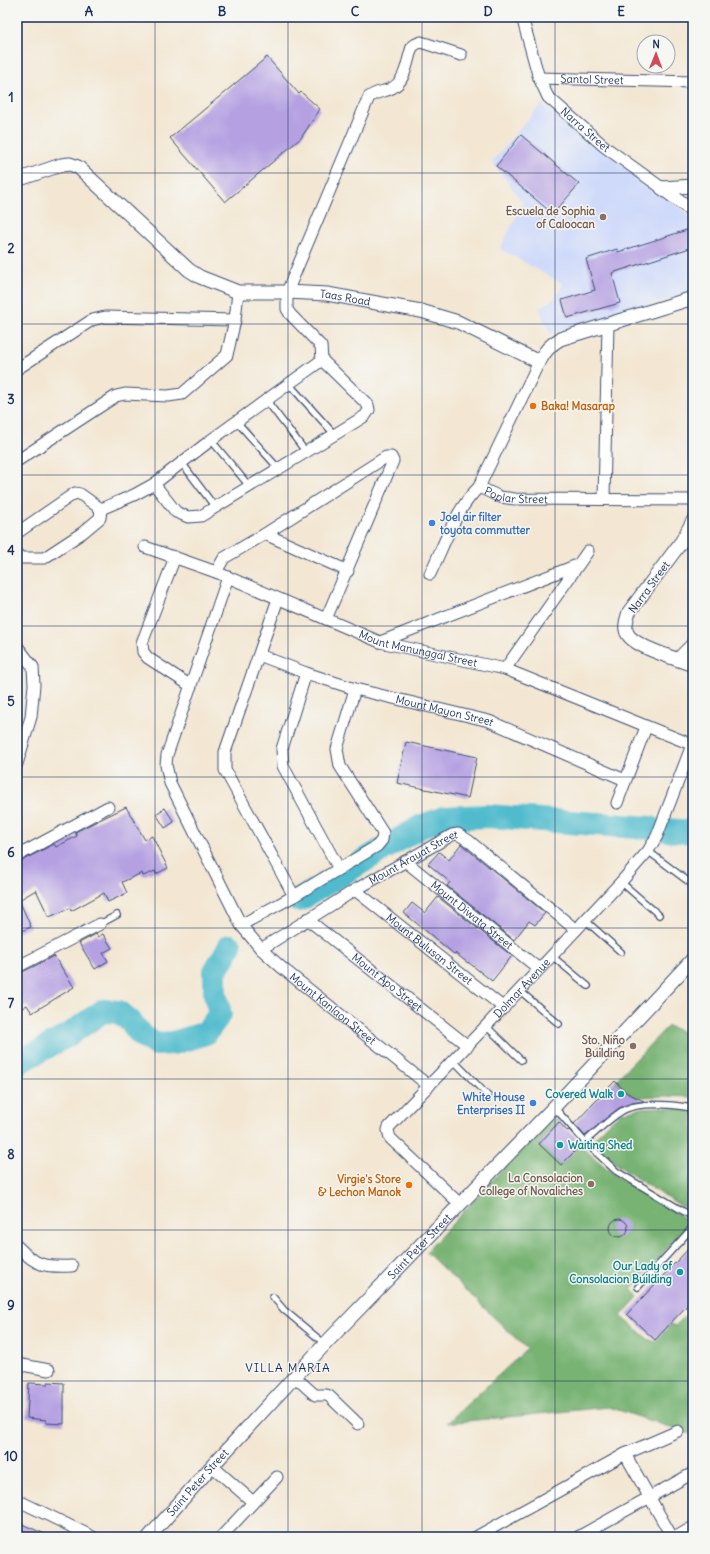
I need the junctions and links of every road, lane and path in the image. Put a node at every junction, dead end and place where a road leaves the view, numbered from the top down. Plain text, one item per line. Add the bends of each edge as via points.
1 (522, 17) edge
2 (461, 56) dead end
3 (539, 78) junction
4 (693, 82) edge
5 (17, 180) edge
6 (693, 186) edge
7 (662, 188) junction
8 (693, 211) edge
9 (238, 292) junction
10 (287, 292) junction
11 (693, 298) edge
12 (235, 320) junction
13 (608, 325) junction
14 (322, 360) junction
15 (539, 362) junction
16 (17, 369) edge
17 (289, 384) junction
18 (266, 400) junction
19 (237, 422) junction
20 (334, 435) junction
21 (211, 440) junction
22 (306, 452) junction
23 (17, 461) edge
24 (182, 463) junction
25 (279, 469) junction
26 (154, 484) junction
27 (250, 487) junction
28 (479, 487) junction
29 (604, 499) junction
30 (693, 500) edge
31 (215, 507) junction
32 (101, 509) junction
33 (693, 521) edge
34 (17, 533) edge
35 (265, 534) junction
36 (145, 547) dead end
37 (588, 551) dead end
38 (17, 554) edge
39 (175, 557) junction
40 (577, 565) junction
41 (348, 571) junction
42 (216, 572) junction
43 (430, 574) dead end
44 (228, 577) junction
45 (278, 598) junction
46 (326, 619) junction
47 (380, 642) junction
48 (693, 643) edge
49 (17, 646) edge
50 (259, 655) junction
51 (677, 659) junction
52 (693, 665) edge
53 (505, 669) junction
54 (306, 674) junction
55 (191, 686) junction
56 (355, 689) junction
57 (646, 727) junction
58 (692, 745) edge
59 (17, 764) edge
60 (625, 780) junction
61 (617, 803) dead end
62 (108, 807) dead end
63 (648, 851) junction
64 (17, 856) edge
65 (405, 861) junction
66 (339, 869) junction
67 (622, 882) junction
68 (693, 885) edge
69 (355, 890) junction
70 (294, 896) junction
71 (117, 915) dead end
72 (659, 915) dead end
73 (307, 919) junction
74 (585, 920) junction
75 (100, 924) joint
76 (241, 926) junction
77 (576, 930) junction
78 (261, 949) junction
79 (621, 952) dead end
80 (552, 956) junction
81 (693, 959) edge
82 (17, 968) edge
83 (539, 969) junction
84 (588, 986) dead end
85 (519, 990) junction
86 (504, 1008) junction
87 (559, 1024) dead end
88 (486, 1026) junction
89 (468, 1046) junction
90 (521, 1060) dead end
91 (454, 1061) junction
92 (429, 1086) junction
93 (488, 1096) dead end
94 (554, 1107) junction
95 (693, 1108) edge
96 (585, 1142) junction
97 (460, 1204) junction
98 (693, 1217) edge
99 (693, 1227) edge
100 (17, 1246) edge
101 (72, 1266) dead end
102 (638, 1287) dead end
103 (273, 1296) dead end
104 (325, 1344) junction
105 (17, 1364) edge
106 (49, 1370) dead end
107 (295, 1376) junction
108 (358, 1424) dead end
109 (678, 1431) dead end
110 (625, 1454) junction
111 (212, 1466) junction
112 (693, 1473) edge
113 (277, 1477) dead end
114 (650, 1497) junction
115 (17, 1500) edge
116 (253, 1502) junction
117 (693, 1527) edge
118 (93, 1537) edge
119 (149, 1537) edge
120 (221, 1537) edge
121 (476, 1537) edge
122 (578, 1537) edge
123 (672, 1537) edge
124 (676, 1537) edge

1 - 3 street, Narra Street
2 - 10 street via 421,42 416,44 412,47 401,81 394,88 376,92 369,97
3 - 4 street, Santol Street
3 - 7 street, Narra Street via 548,97 604,147
5 - 9 street, Taas Road via 61,165 70,164 78,167 189,270
6 - 7 street
7 - 8 street, Narra Street
9 - 10 street, Taas Road
9 - 12 street
10 - 14 street via 287,309 321,346
10 - 15 street, Taas Road via 327,294 421,311 458,322
11 - 13 street
12 - 16 street via 105,317 92,320
12 - 23 street via 226,355 182,394 116,396
13 - 15 street via 560,339 551,344
13 - 29 street
14 - 17 street
14 - 20 street via 368,405 369,410 366,416
15 - 28 street, Poplar Street
17 - 18 street
17 - 20 lane
18 - 19 street
18 - 22 lane
19 - 21 street
19 - 25 lane
20 - 22 street
21 - 24 street
21 - 27 lane
22 - 25 street
24 - 26 street
24 - 31 lane
25 - 27 street
26 - 31 street via 176,512 188,517 201,516
26 - 32 street
27 - 31 street
28 - 29 street, Poplar Street via 500,497 515,499
28 - 43 street via 465,502
29 - 30 street, Poplar Street
32 - 34 street via 80,494 75,494
32 - 38 street via 100,518 44,558 20,558
33 - 51 street, Narra Street via 682,541 629,612 626,622 626,632 631,640
35 - 41 street
35 - 41 street via 386,457 391,457 393,461
35 - 42 street via 224,558
36 - 39 street, Mount Manunggal Street
37 - 40 street
39 - 42 street, Mount Manunggal Street
39 - 55 street via 142,643 142,652
40 - 47 street
40 - 53 street
41 - 46 street
42 - 44 street, Mount Manunggal Street
44 - 45 street, Mount Manunggal Street
44 - 55 street, Mount Kanlaon Street
45 - 46 street, Mount Manunggal Street
45 - 50 street
46 - 47 street, Mount Manunggal Street
47 - 53 street, Mount Manunggal Street
48 - 51 street
49 - 59 street via 33,667 34,685 31,717 22,738
50 - 54 street, Mount Mayon Street
50 - 70 street via 225,752 225,770
51 - 52 street, Narra Street
53 - 57 street, Mount Manunggal Street
54 - 56 street, Mount Mayon Street
54 - 66 street via 282,749 283,766
55 - 76 street, Mount Kanlaon Street via 167,755 166,765 170,783
56 - 60 street, Mount Mayon Street via 489,721
56 - 66 street via 337,748 340,766 383,833 382,840 377,846
57 - 58 street, Mount Manunggal Street
57 - 60 street
58 - 63 street, Dolmar Avenue via 657,836
60 - 61 street
62 - 64 street
63 - 67 street, Dolmar Avenue
63 - 68 lane
65 - 69 street, Mount Arayat Street
65 - 77 street, Mount Arayat Street via 452,835 463,836
65 - 83 street, Mount Diwata Street
66 - 70 street
67 - 72 lane
67 - 74 street, Dolmar Avenue
69 - 73 street, Mount Arayat Street
69 - 86 street, Mount Bulusan Street
70 - 76 street
71 - 75 lane
73 - 78 street, Mount Arayat Street
73 - 89 street, Mount Apo Street
74 - 77 street, Dolmar Avenue
74 - 79 lane
75 - 82 street
76 - 78 street, Mount Kanlaon Street
77 - 80 street, Dolmar Avenue
78 - 92 street, Mount Kanlaon Street
80 - 83 street, Dolmar Avenue
80 - 84 lane
81 - 94 street, Saint Peter Street
83 - 85 street, Dolmar Avenue
85 - 86 street, Dolmar Avenue
85 - 87 lane
86 - 88 street, Dolmar Avenue
88 - 89 street, Dolmar Avenue
88 - 90 lane
89 - 91 street, Dolmar Avenue
91 - 92 street, Dolmar Avenue
91 - 93 lane
92 - 97 street, Dolmar Avenue via 391,1124 388,1135
94 - 96 lane
94 - 97 street, Saint Peter Street
95 - 96 lane via 641,1105 626,1109
96 - 98 lane via 616,1171
97 - 104 street, Saint Peter Street
99 - 102 lane
100 - 101 street via 36,1262 49,1266
103 - 104 lane via 284,1310
104 - 107 street, Saint Peter Street
105 - 106 street
107 - 108 street via 315,1395 329,1396
107 - 111 street, Saint Peter Street
109 - 110 street
110 - 114 street
110 - 121 street
111 - 116 street
111 - 119 street, Saint Peter Street
112 - 114 street
113 - 116 street
114 - 122 street
114 - 123 street
115 - 118 street
116 - 120 street
117 - 124 street

